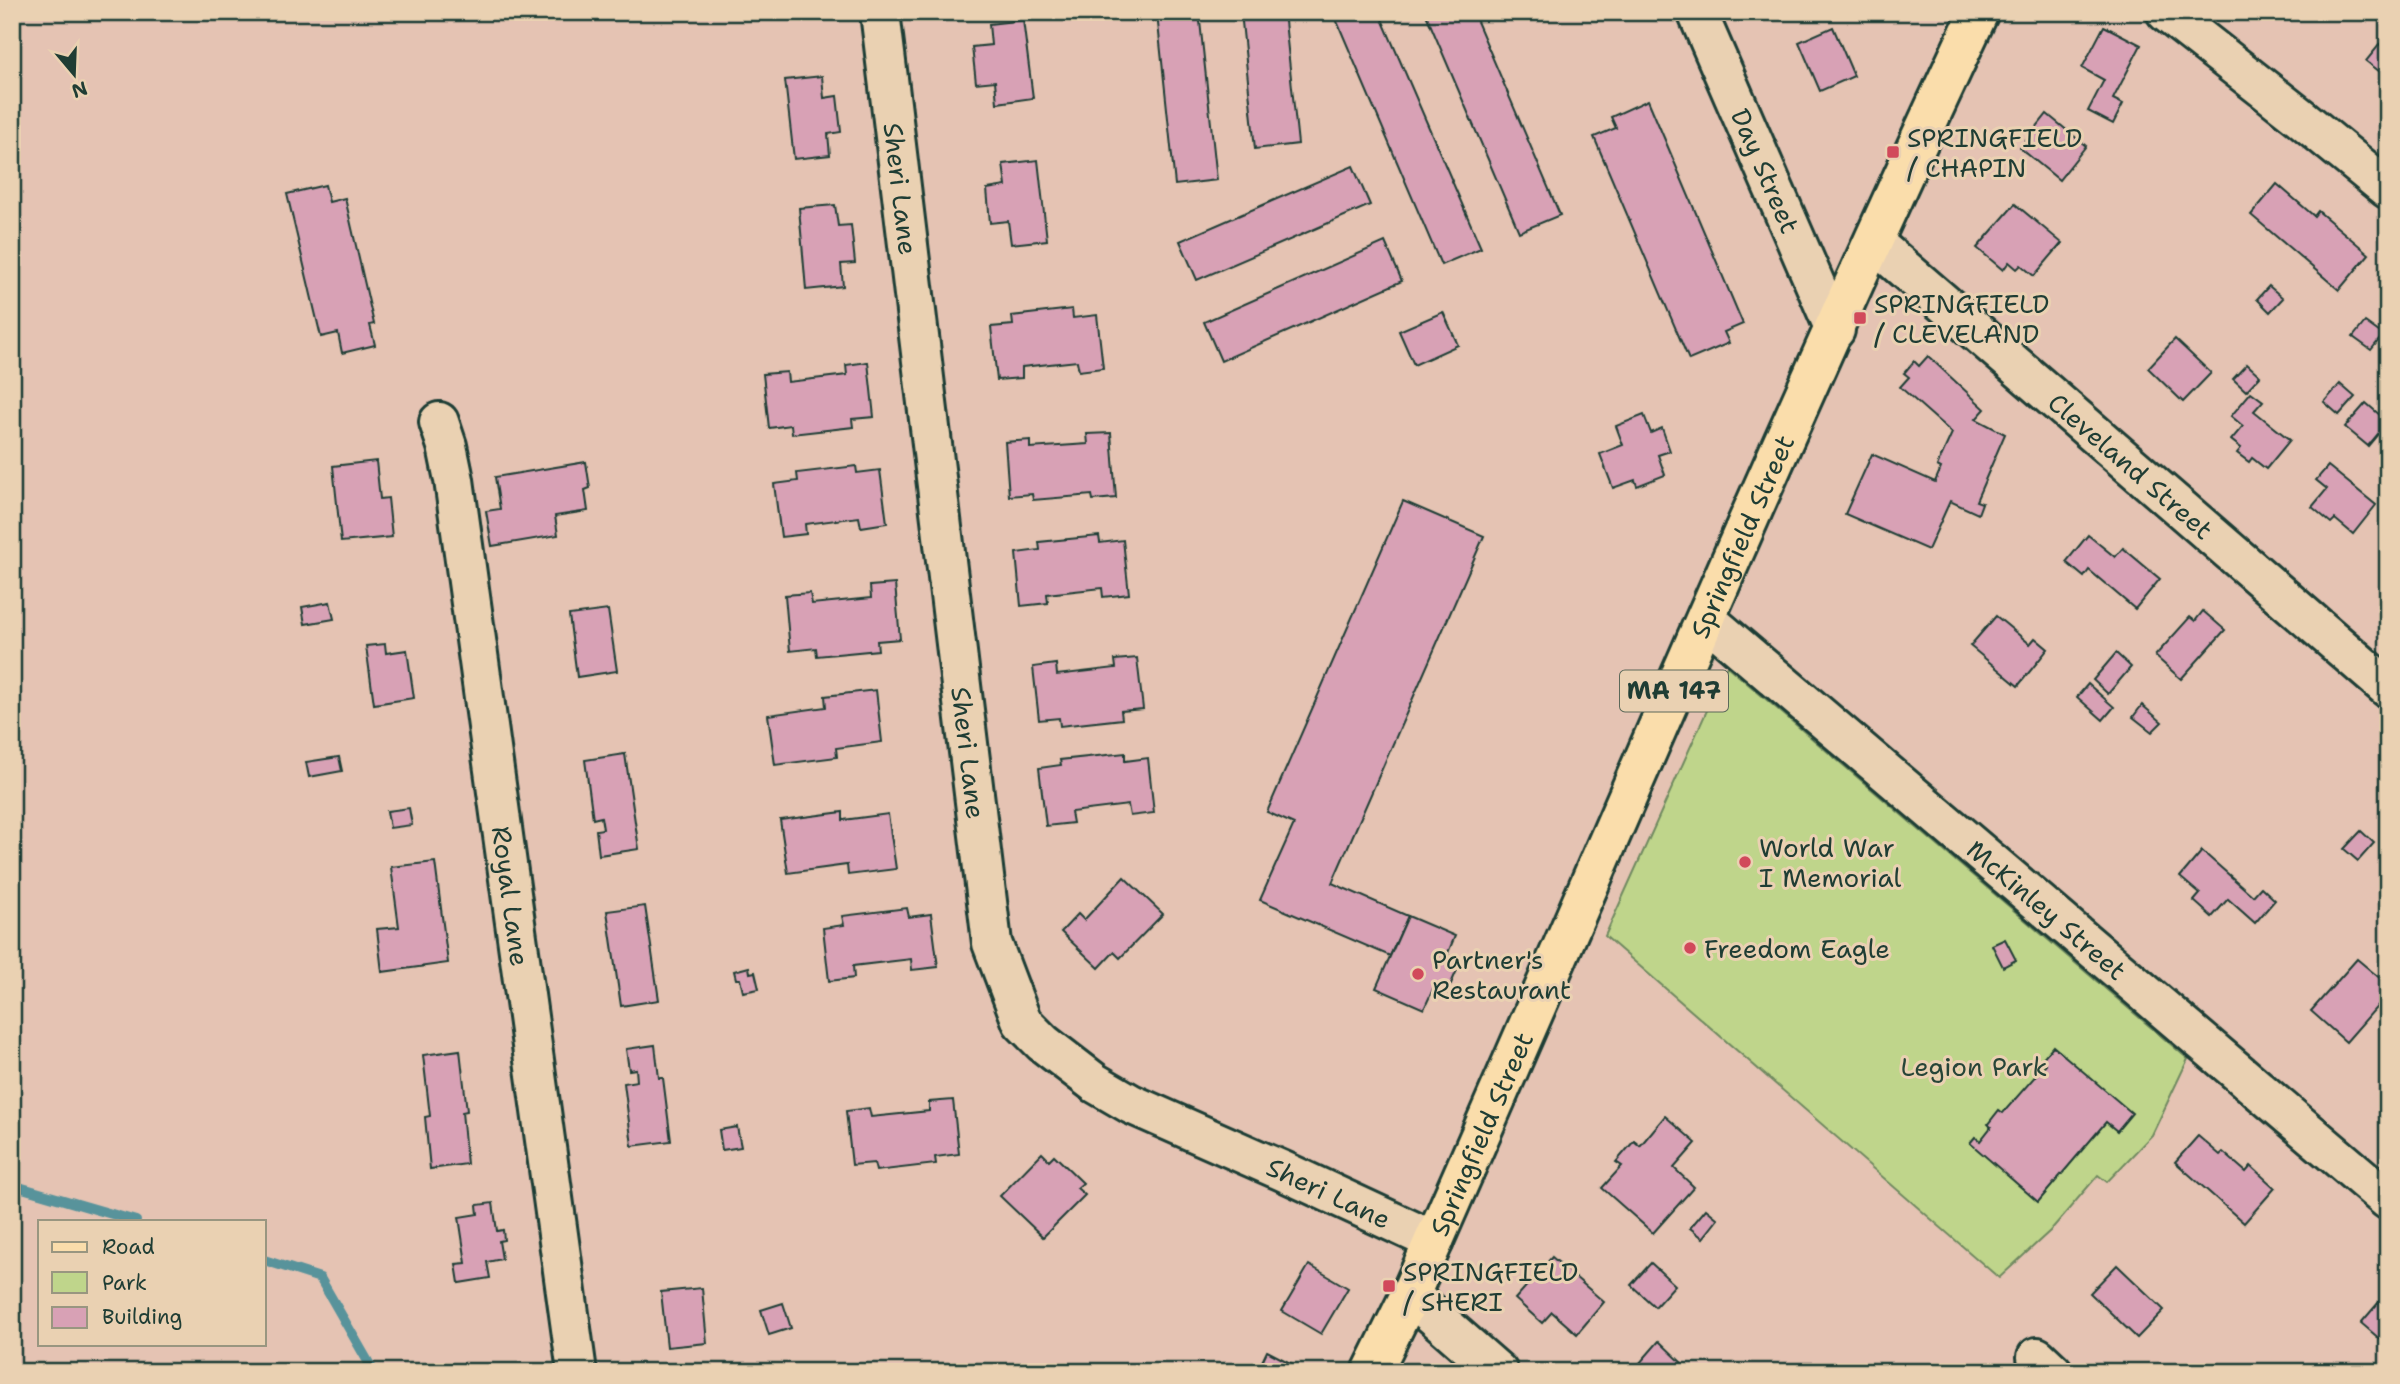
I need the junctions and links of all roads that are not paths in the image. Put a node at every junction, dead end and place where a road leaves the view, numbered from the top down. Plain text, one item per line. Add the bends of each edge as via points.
1 (880, 12) edge
2 (1697, 12) edge
3 (1979, 12) edge
4 (2166, 12) edge
5 (2388, 189) edge
6 (1874, 243) junction
7 (1835, 330) junction
8 (439, 422) dead end
9 (1706, 619) junction
10 (2388, 688) edge
11 (2388, 1200) edge
12 (1434, 1241) junction
13 (1410, 1295) junction
14 (577, 1372) edge
15 (1372, 1372) edge
16 (1497, 1372) edge

1 - 12 street, Sheri Lane via 992,943 1022,1021 1068,1064 1131,1104
2 - 7 street, Day Street
3 - 6 main road, Springfield Street / MA 147
4 - 5 street
6 - 7 main road, Springfield Street / MA 147
6 - 10 street, Cleveland Street
7 - 9 main road, Springfield Street / MA 147
8 - 14 street, Royal Lane via 454,480
9 - 11 street, McKinley Street
9 - 12 main road, Springfield Street / MA 147
12 - 13 main road, Springfield Street / MA 147
13 - 15 main road, Springfield Street / MA 147
13 - 16 street

